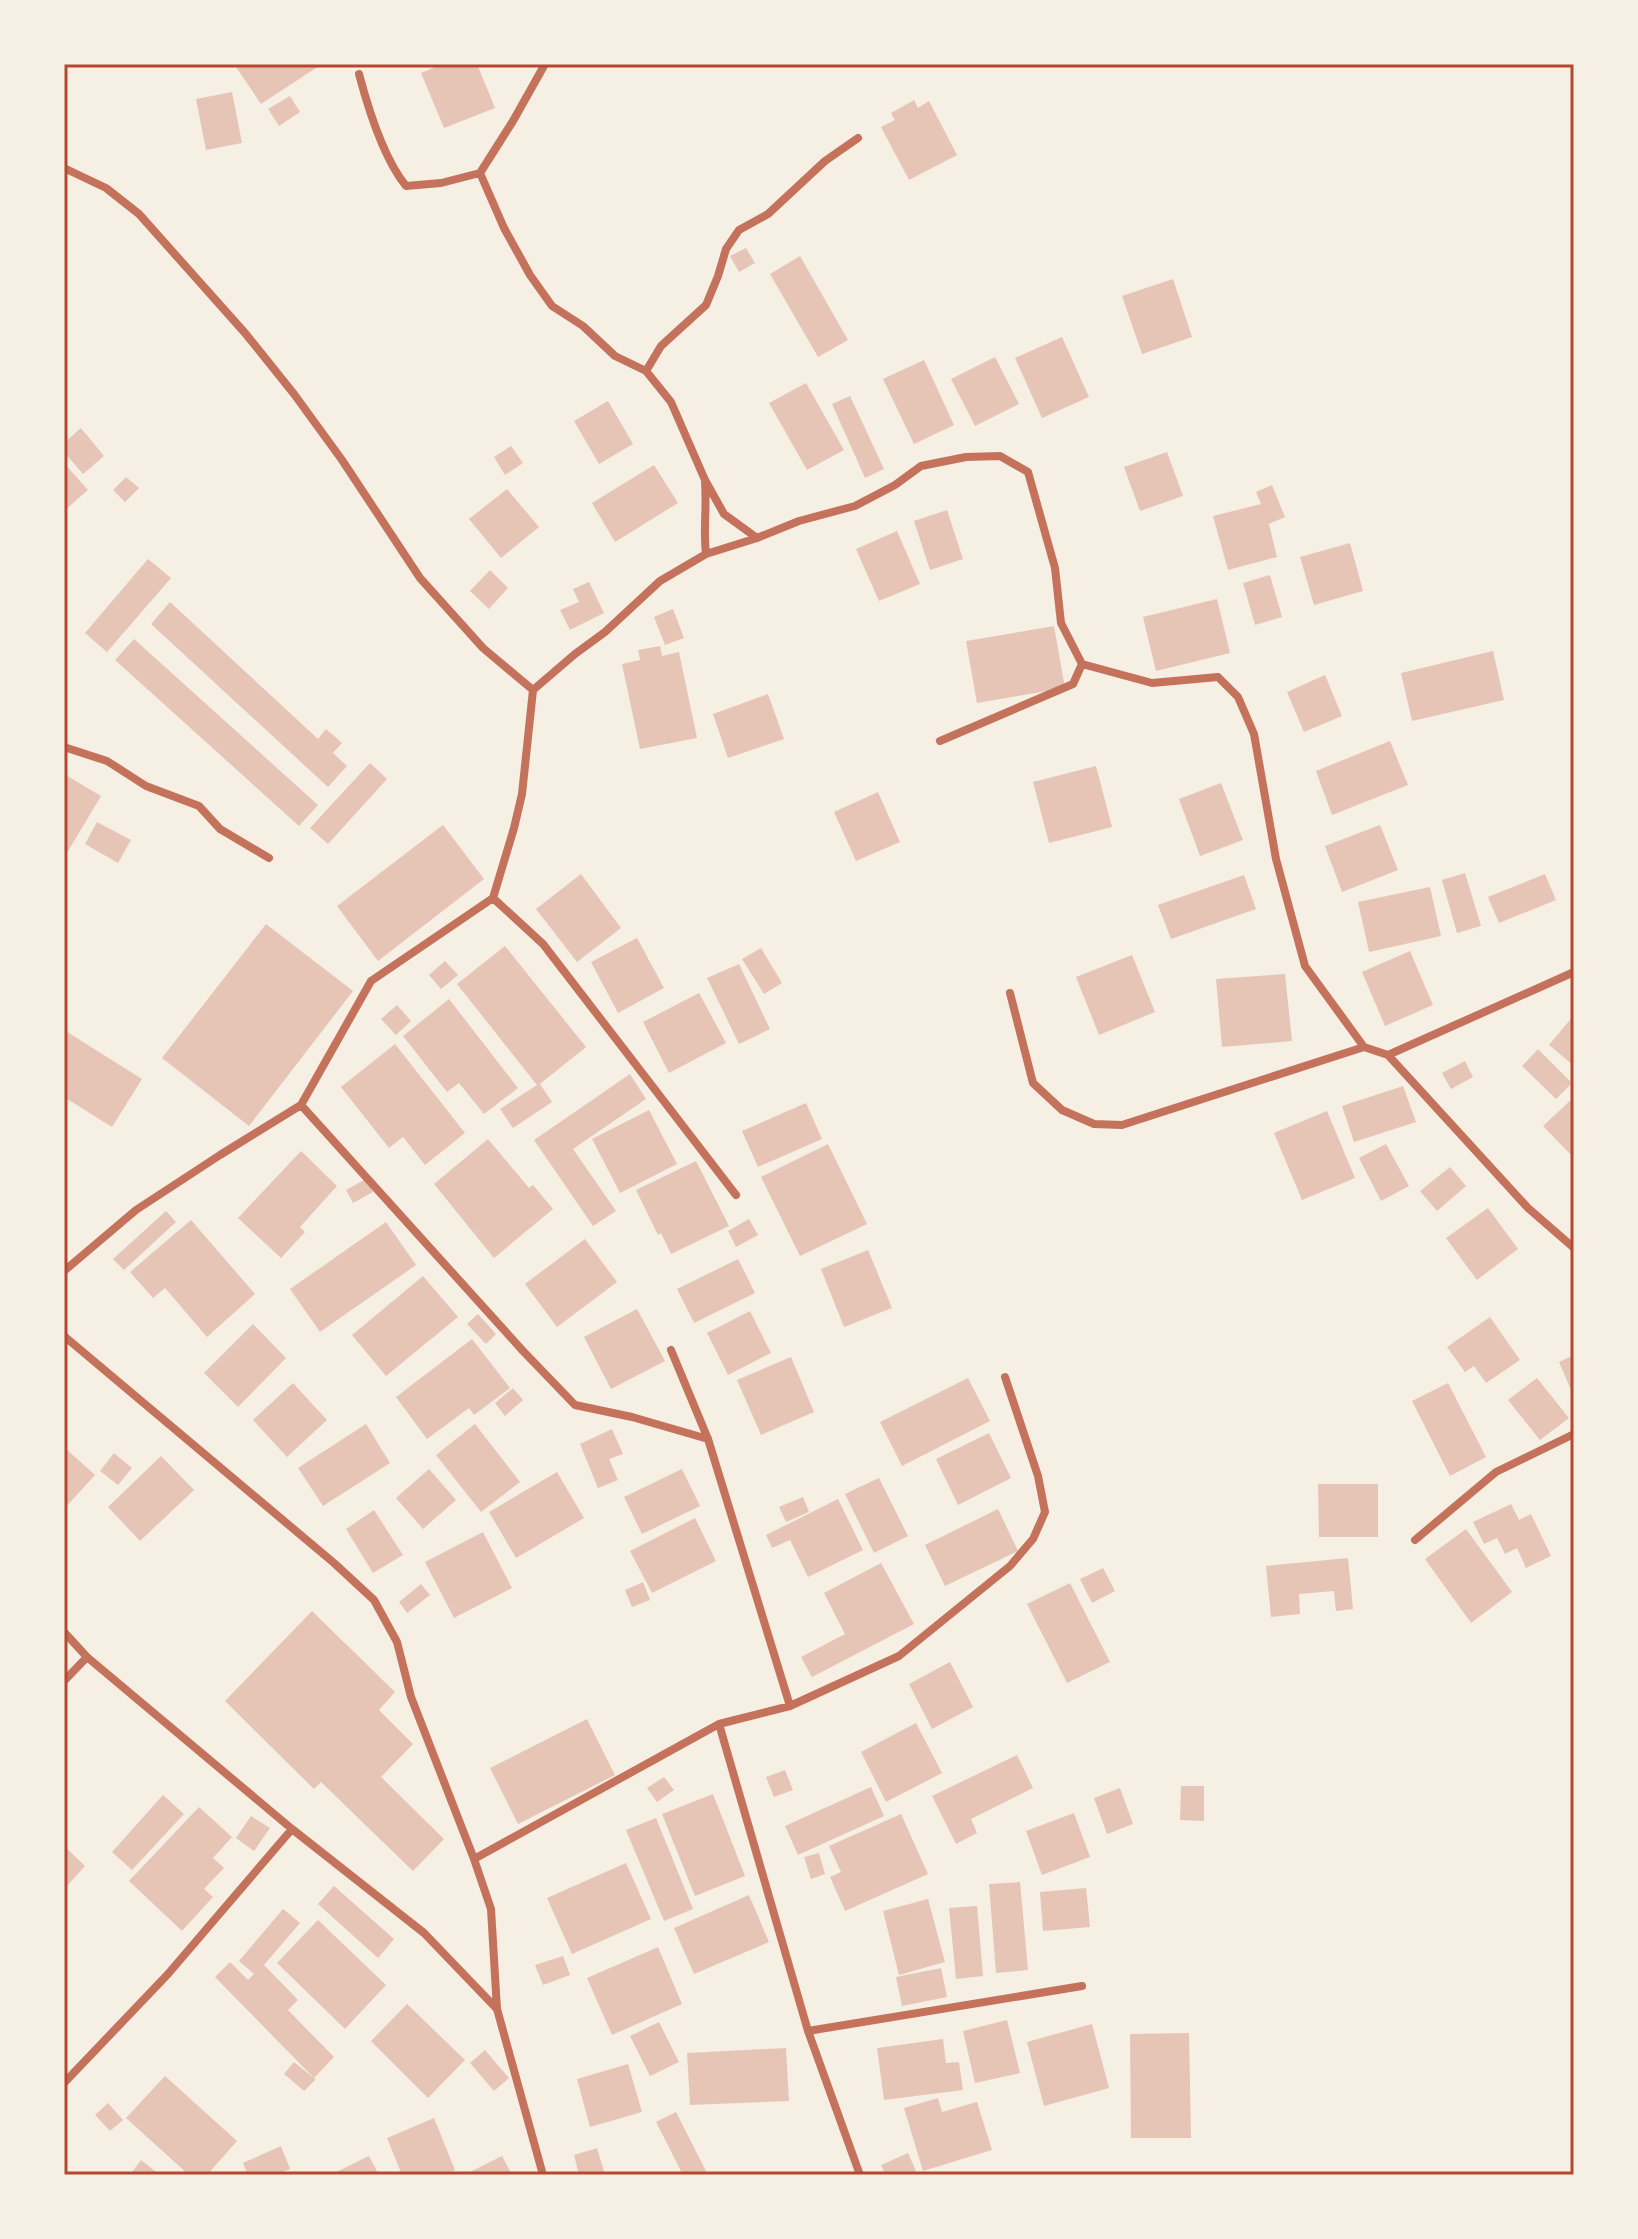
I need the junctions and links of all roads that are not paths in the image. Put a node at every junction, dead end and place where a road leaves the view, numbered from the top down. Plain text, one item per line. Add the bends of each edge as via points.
1 (545, 64) edge
2 (359, 74) dead end
3 (858, 138) dead end
4 (64, 168) edge
5 (480, 173) junction
6 (646, 371) junction
7 (705, 480) junction
8 (757, 538) junction
9 (706, 554) junction
10 (1082, 664) junction
11 (533, 690) junction
12 (940, 741) dead end
13 (64, 747) edge
14 (269, 858) dead end
15 (493, 898) junction
16 (1574, 972) edge
17 (1010, 993) dead end
18 (1364, 1047) junction
19 (1388, 1055) junction
20 (301, 1105) junction
21 (736, 1195) dead end
22 (1574, 1248) edge
23 (64, 1271) edge
24 (64, 1336) edge
25 (671, 1350) dead end
26 (1005, 1377) dead end
27 (1574, 1434) edge
28 (708, 1439) junction
29 (1415, 1540) dead end
30 (64, 1632) edge
31 (87, 1657) junction
32 (64, 1681) edge
33 (790, 1706) junction
34 (719, 1724) junction
35 (292, 1829) junction
36 (474, 1859) junction
37 (1082, 1986) dead end
38 (497, 2009) junction
39 (808, 2031) junction
40 (64, 2083) edge
41 (543, 2175) edge
42 (860, 2175) edge

1 - 5 street
2 - 5 street via 390,162 406,186
3 - 6 street via 768,214 739,230 726,249 706,305 661,346
4 - 11 street via 106,188 139,214 294,394 420,578 483,648
5 - 6 street via 504,228 552,306 615,356
6 - 7 street via 671,402
7 - 8 street via 724,514
7 - 9 street
8 - 9 street
8 - 10 street via 855,506 921,466 1000,456 1028,472 1055,568 1061,623
9 - 11 street via 660,581
10 - 12 street via 1073,684
10 - 18 street via 1152,683 1218,677 1238,697 1254,734 1276,859 1305,966
11 - 15 street via 522,794
13 - 14 street via 107,761 146,786 199,806 220,829
15 - 20 street via 371,981
15 - 21 street via 543,944
16 - 19 street
17 - 18 street via 1033,1083 1062,1110 1094,1124 1122,1125
18 - 19 street
19 - 22 street via 1528,1208
20 - 23 street via 136,1210
20 - 28 street via 575,1405
24 - 36 street via 374,1600 397,1642 411,1697
25 - 28 street
26 - 33 street via 1043,1500 1045,1512 1033,1539 1010,1566 899,1656
27 - 29 street via 1496,1472
28 - 33 street
30 - 31 street
31 - 32 street
31 - 35 street
33 - 34 street
34 - 36 street
34 - 39 street
35 - 38 street via 424,1933
35 - 40 street via 168,1974
36 - 38 street via 491,1909
37 - 39 street
38 - 41 street
39 - 42 street

